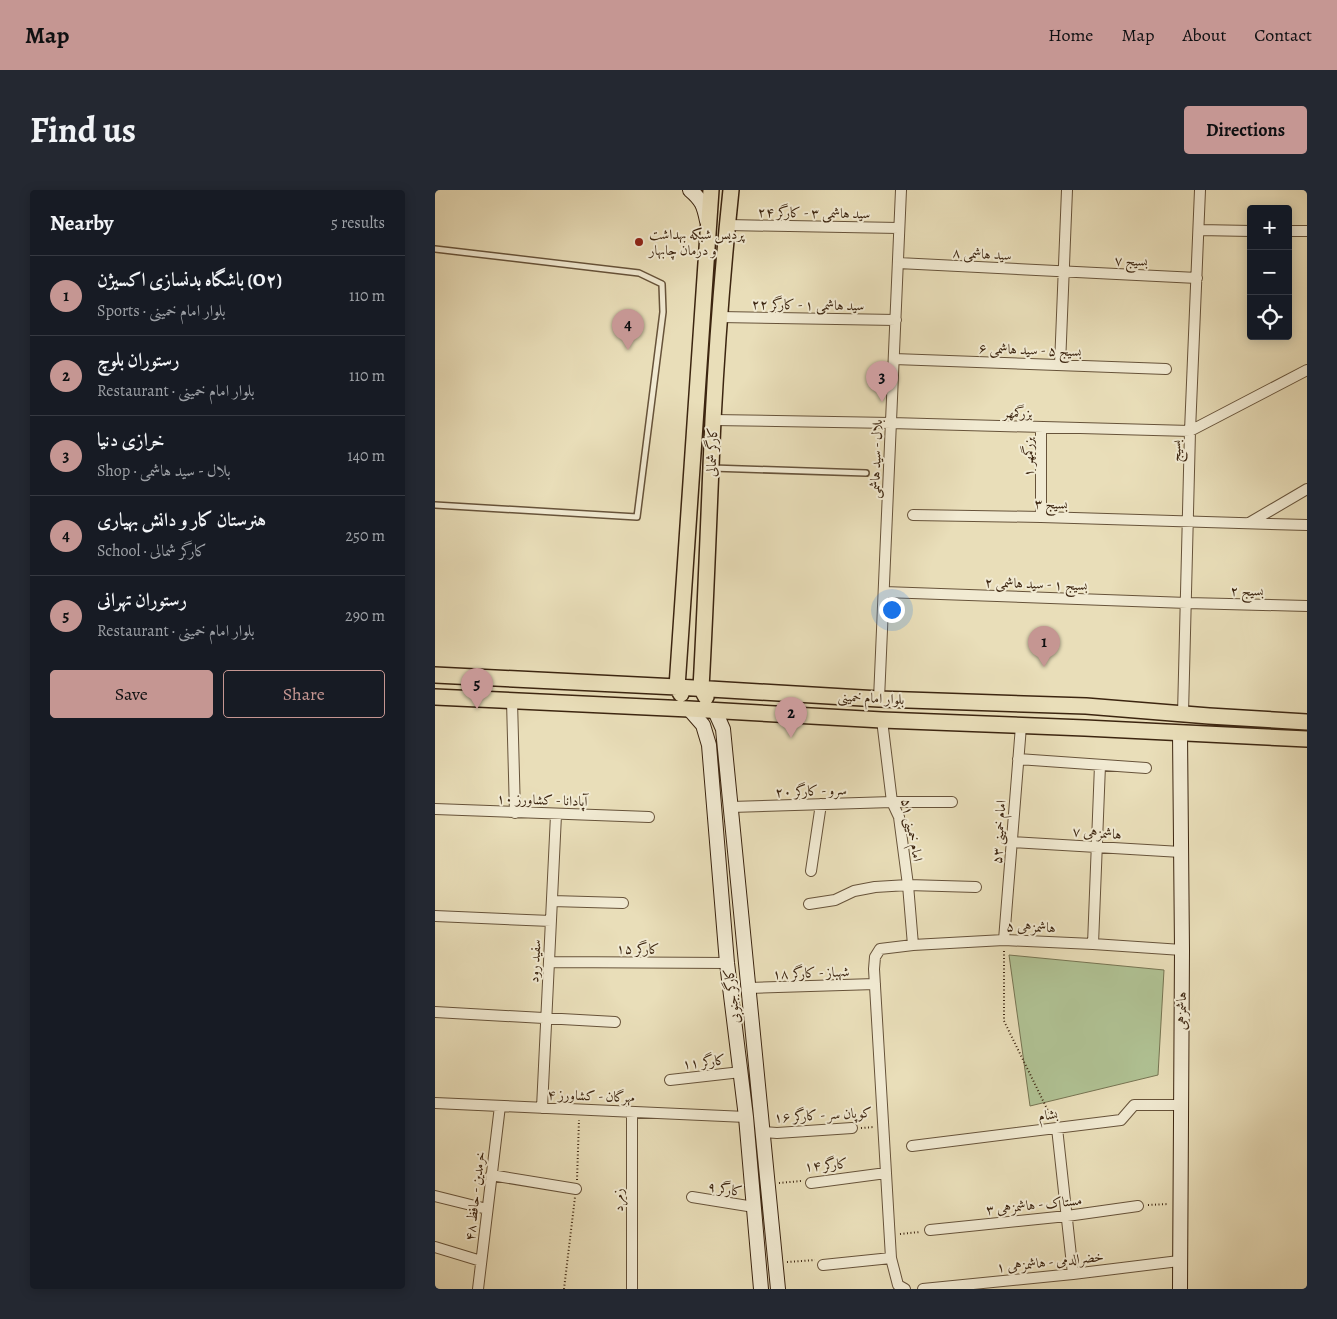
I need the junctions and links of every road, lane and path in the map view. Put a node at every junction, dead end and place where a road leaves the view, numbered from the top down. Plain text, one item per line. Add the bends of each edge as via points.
1 (690, 190) edge
2 (711, 190) edge
3 (731, 190) edge
4 (901, 190) edge
5 (1067, 190) edge
6 (1200, 190) edge
7 (708, 224) junction
8 (727, 225) junction
9 (899, 228) junction
10 (1199, 230) junction
11 (1247, 231) edge
12 (1292, 231) edge
13 (1307, 231) edge
14 (435, 249) edge
15 (898, 263) junction
16 (1064, 272) junction
17 (1197, 278) junction
18 (720, 318) junction
19 (895, 320) junction
20 (894, 359) junction
21 (1060, 365) junction
22 (1165, 369) dead end
23 (1307, 370) edge
24 (713, 420) junction
25 (891, 423) junction
26 (1041, 427) junction
27 (1190, 431) junction
28 (711, 468) junction
29 (866, 473) dead end
30 (1307, 490) edge
31 (435, 505) edge
32 (913, 515) dead end
33 (1041, 517) junction
34 (1188, 522) junction
35 (1248, 523) junction
36 (1307, 525) edge
37 (884, 592) junction
38 (683, 596) junction
39 (706, 599) junction
40 (1187, 603) junction
41 (1307, 606) edge
42 (435, 675) edge
43 (677, 687) junction
44 (701, 688) junction
45 (435, 698) edge
46 (879, 699) junction
47 (512, 701) junction
48 (689, 709) junction
49 (715, 710) junction
50 (1183, 714) junction
51 (882, 720) junction
52 (1307, 722) edge
53 (1021, 726) junction
54 (1180, 732) junction
55 (1307, 738) edge
56 (1018, 759) junction
57 (1100, 765) junction
58 (1146, 768) dead end
59 (892, 802) junction
60 (952, 802) dead end
61 (821, 804) junction
62 (731, 807) junction
63 (435, 810) edge
64 (515, 813) junction
65 (556, 815) junction
66 (649, 817) dead end
67 (1012, 842) junction
68 (1097, 847) junction
69 (1181, 852) junction
70 (811, 871) dead end
71 (908, 885) junction
72 (976, 887) dead end
73 (552, 901) junction
74 (623, 903) dead end
75 (809, 904) dead end
76 (435, 916) edge
77 (551, 922) junction
78 (1004, 940) junction
79 (1093, 944) junction
80 (913, 945) junction
81 (1182, 950) junction
82 (549, 962) junction
83 (746, 962) junction
84 (727, 963) junction
85 (875, 984) junction
86 (749, 988) junction
87 (435, 1012) edge
88 (546, 1018) junction
89 (615, 1022) dead end
90 (741, 1072) junction
91 (670, 1080) dead end
92 (435, 1103) edge
93 (1181, 1105) junction
94 (500, 1106) junction
95 (542, 1108) junction
96 (632, 1112) junction
97 (746, 1117) junction
98 (884, 1126) junction
99 (852, 1128) joint
100 (1057, 1128) junction
101 (763, 1132) junction
102 (913, 1146) dead end
103 (886, 1173) junction
104 (491, 1175) junction
105 (811, 1183) joint
106 (768, 1184) junction
107 (576, 1189) dead end
108 (435, 1196) edge
109 (692, 1197) dead end
110 (1181, 1203) junction
111 (1138, 1206) joint
112 (754, 1207) junction
113 (487, 1209) junction
114 (1067, 1216) junction
115 (930, 1230) joint
116 (890, 1235) junction
117 (435, 1247) edge
118 (891, 1258) junction
119 (481, 1261) junction
120 (1179, 1261) junction
121 (776, 1263) junction
122 (823, 1265) joint
123 (1073, 1274) junction
124 (996, 1285) edge
125 (902, 1287) edge
126 (478, 1289) edge
127 (484, 1289) edge
128 (632, 1289) edge
129 (761, 1289) edge
130 (778, 1289) edge
131 (923, 1289) edge
132 (1180, 1289) edge

1 - 7 main road via 704,206
2 - 7 main road, کارگر شمالی
3 - 8 main road, کارگر شمالی
4 - 9 street, بلال - سید هاشمی
5 - 16 street
6 - 10 street, بسیج
7 - 38 main road, کارگر شمالی
8 - 9 street, سید هاشمی ۳ - کارگر ۲۴
8 - 18 main road, کارگر شمالی
9 - 15 street, بلال - سید هاشمی
10 - 11 street
10 - 17 street, بسیج
12 - 13 street
14 - 31 lane via 639,273 663,284 663,312 637,517
15 - 16 street, سید هاشمی ۸
15 - 19 street, بلال - سید هاشمی
16 - 17 street, بسیج ۷
16 - 21 street
17 - 27 street, بسیج
18 - 19 street, سید هاشمی ۱ - کارگر ۲۲
18 - 24 main road, کارگر شمالی
19 - 20 street, بلال - سید هاشمی
20 - 21 street, بسیج ۵ - سید هاشمی ۶
20 - 25 street, بلال - سید هاشمی
21 - 22 street, بسیج ۵ - سید هاشمی ۶
23 - 27 street, بزرگمهر
24 - 25 street, بزرگمهر
24 - 28 main road, کارگر شمالی
25 - 26 street, بزرگمهر
25 - 37 street, بلال - سید هاشمی
26 - 27 street, بزرگمهر
26 - 33 street, بزرگمهر ۱
27 - 34 street, بسیج
28 - 29 lane
28 - 39 main road, کارگر شمالی
30 - 35 street
32 - 33 street, بسیج ۳
33 - 34 street, بسیج ۳
34 - 35 street, بسیج ۳
34 - 40 street, بسیج
35 - 36 street, بسیج ۳
37 - 40 street, بسیج ۱ - سید هاشمی ۲
37 - 46 street, بلال - سید هاشمی
38 - 39 main road via 688,606 693,608 699,607
38 - 43 main road, کارگر شمالی
39 - 44 main road, کارگر شمالی
40 - 41 street, بسیج ۲
40 - 50 street, بسیج
42 - 43 main road, بلوار امام خمینی
43 - 44 main road, بلوار امام خمینی
43 - 48 main road
44 - 46 main road, بلوار امام خمینی
44 - 49 main road
45 - 47 main road, بلوار امام خمینی
46 - 50 main road, بلوار امام خمینی via 1086,706
47 - 48 main road, بلوار امام خمینی
47 - 64 street
48 - 49 main road, بلوار امام خمینی
48 - 84 main road, کارگر جنوبی via 703,725 709,745
49 - 51 main road, بلوار امام خمینی
49 - 62 main road, کارگر جنوبی via 723,729
50 - 52 main road, بلوار امام خمینی
51 - 53 main road, بلوار امام خمینی
51 - 59 street, امام خمینی ۵۱
53 - 54 main road, بلوار امام خمینی
53 - 56 street, امام خمینی ۵۳
54 - 55 main road, بلوار امام خمینی
54 - 69 main road, هاشمزهی
56 - 57 street
56 - 67 street, امام خمینی ۵۳
57 - 58 street
57 - 68 street
59 - 60 street, سرو - کارگر ۲۰
59 - 61 street, سرو - کارگر ۲۰
59 - 71 street, امام خمینی ۵۱ via 899,817
61 - 62 street, سرو - کارگر ۲۰
61 - 70 street
62 - 83 main road, کارگر جنوبی
63 - 64 street, آپادانا - کشاورز ۱۰
64 - 65 street, آپادانا - کشاورز ۱۰
65 - 66 street, آپادانا - کشاورز ۱۰
65 - 73 street, سفید رود
67 - 68 street, هاشمزهی ۷
67 - 78 street, امام خمینی ۵۳
68 - 69 street, هاشمزهی ۷
68 - 79 street
69 - 81 main road, هاشمزهی
71 - 72 street
71 - 75 street via 854,891 835,900
71 - 80 street, امام خمینی ۵۱
73 - 74 street
73 - 77 street, سفید رود
76 - 77 street
77 - 82 street, سفید رود
78 - 79 street, هاشمزهی ۵
78 - 80 street, هاشمزهی ۵
78 - 100 path via 1004,1021
79 - 81 street, هاشمزهی ۵
80 - 85 street, هاشمزهی ۵ via 881,949 875,957
81 - 93 main road, هاشمزهی
82 - 84 street, کارگر ۱۵
82 - 88 street, سفید رود
83 - 84 main road
83 - 86 main road, کارگر جنوبی
84 - 90 main road, کارگر جنوبی
85 - 86 street, شهباز - کارگر ۱۸
85 - 98 street
86 - 101 main road, کارگر جنوبی
87 - 88 street
88 - 89 street
88 - 95 street, سفید رود
90 - 91 street, کارگر ۱۱
90 - 97 main road, کارگر جنوبی
92 - 94 street, مهرگان - کشاورز ۴
93 - 100 street, بشام via 1134,1105 1121,1120
93 - 110 main road, هاشمزهی
94 - 95 street, مهرگان - کشاورز ۴
94 - 104 street, خرمدین - حافظ ۴۸
95 - 96 street, مهرگان - کشاورز ۴
96 - 97 street, مهرگان - کشاورز ۴
96 - 128 street, زمرد
97 - 112 main road, کارگر جنوبی
98 - 99 path, کوپان سر - کارگر ۱۶
98 - 103 street
99 - 101 street, کوپان سر - کارگر ۱۶
100 - 102 street, بشام
100 - 114 street
101 - 106 main road, کارگر جنوبی
103 - 105 street, کارگر ۱۴
103 - 116 street
104 - 107 street
104 - 113 street, خرمدین - حافظ ۴۸
105 - 106 path, کارگر ۱۴
106 - 121 main road, کارگر جنوبی
108 - 113 street
109 - 112 street, کارگر ۹
110 - 111 path
110 - 120 main road, هاشمزهی
111 - 114 street, مستاک - هاشمزهی ۳
112 - 129 main road, کارگر جنوبی
113 - 119 street, خرمدین - حافظ ۴۸
114 - 115 street, مستاک - هاشمزهی ۳
114 - 123 street
115 - 116 path
116 - 118 street
117 - 119 street
118 - 122 street
118 - 125 street
119 - 126 street, خرمدین - حافظ ۴۸
120 - 123 street, خضرالدمی - هاشمزهی ۱
120 - 132 main road, هاشمزهی
121 - 122 path via 821,1259
121 - 130 main road, کارگر جنوبی
123 - 124 street, خضرالدمی - هاشمزهی ۱
124 - 131 street, خضرالدمی - هاشمزهی ۱
126 - 127 street

